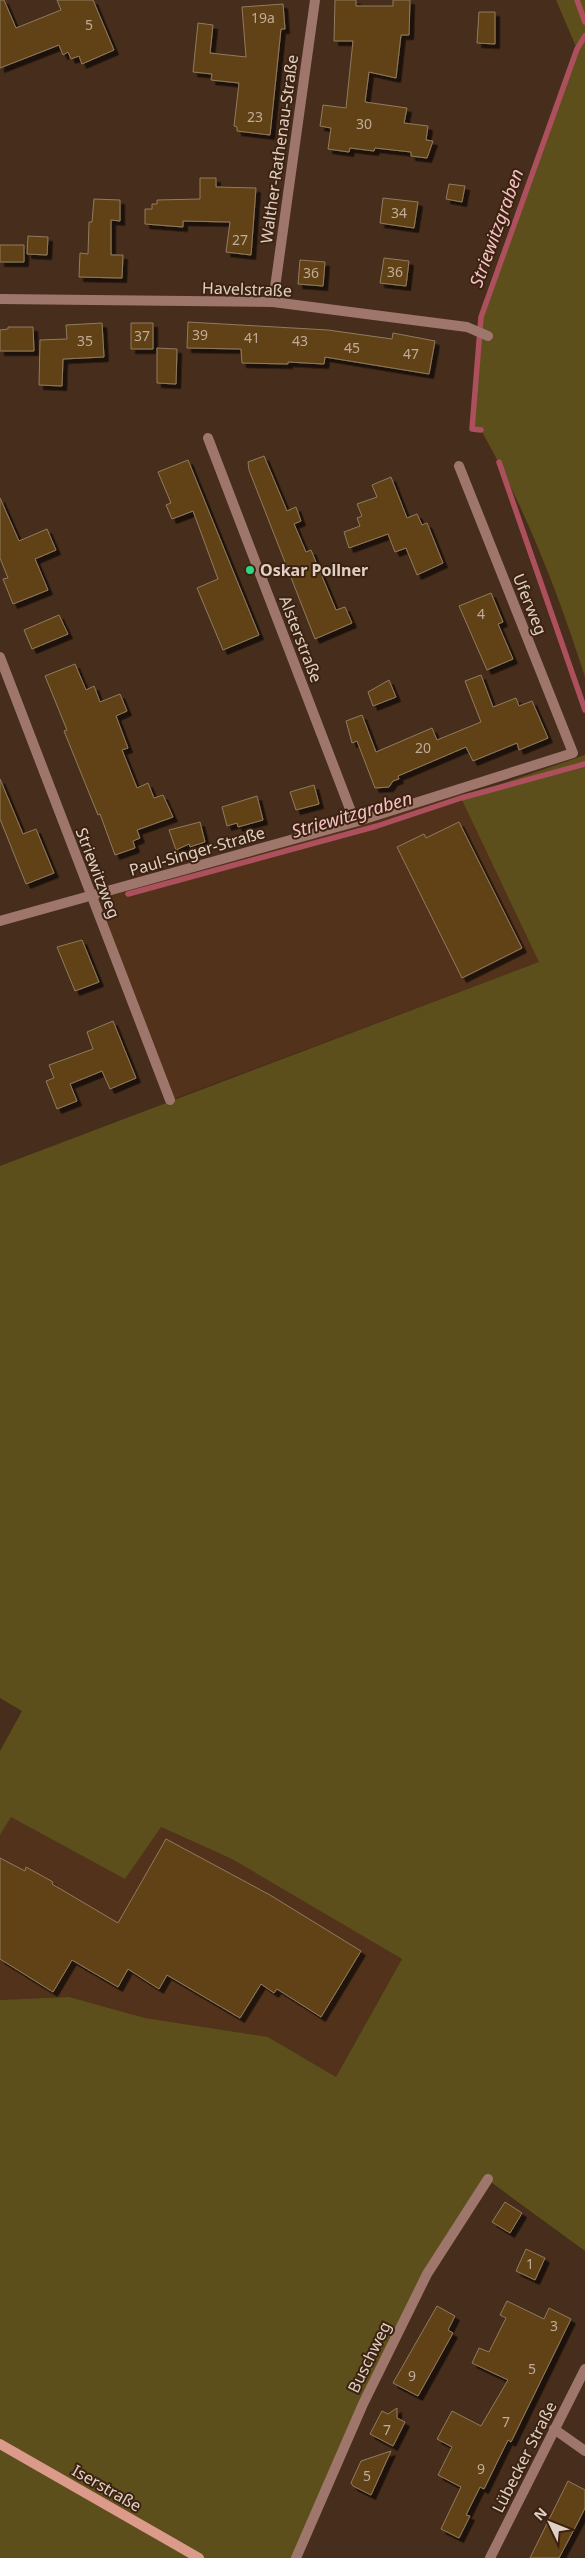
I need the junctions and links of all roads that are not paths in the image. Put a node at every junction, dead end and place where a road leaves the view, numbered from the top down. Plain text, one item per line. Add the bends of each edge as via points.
1 (315, 0) edge
2 (0, 299) edge
3 (273, 302) junction
4 (488, 336) dead end
5 (208, 438) dead end
6 (459, 466) dead end
7 (0, 657) edge
8 (573, 752) joint
9 (356, 822) junction
10 (91, 896) junction
11 (0, 921) edge
12 (170, 1100) dead end
13 (488, 2180) dead end
14 (585, 2369) edge
15 (554, 2429) junction
16 (0, 2444) edge
17 (585, 2451) edge
18 (199, 2558) edge
19 (296, 2558) edge
20 (490, 2558) edge

1 - 3 street, Walther-Rathenau-Straße
2 - 3 street, Havelstraße
3 - 4 street, Havelstraße via 467,327
5 - 9 street, Alsterstraße
6 - 8 street, Uferweg
7 - 10 street, Striewitzweg
8 - 9 street, Paul-Singer-Straße
9 - 10 street, Paul-Singer-Straße
10 - 11 street, Paul-Singer-Straße
10 - 12 street, Striewitzweg
13 - 19 street, Buschweg via 427,2274 363,2404
14 - 15 street, Lübecker Straße
15 - 17 street
15 - 20 street, Lübecker Straße
16 - 18 street, Iserstraße

